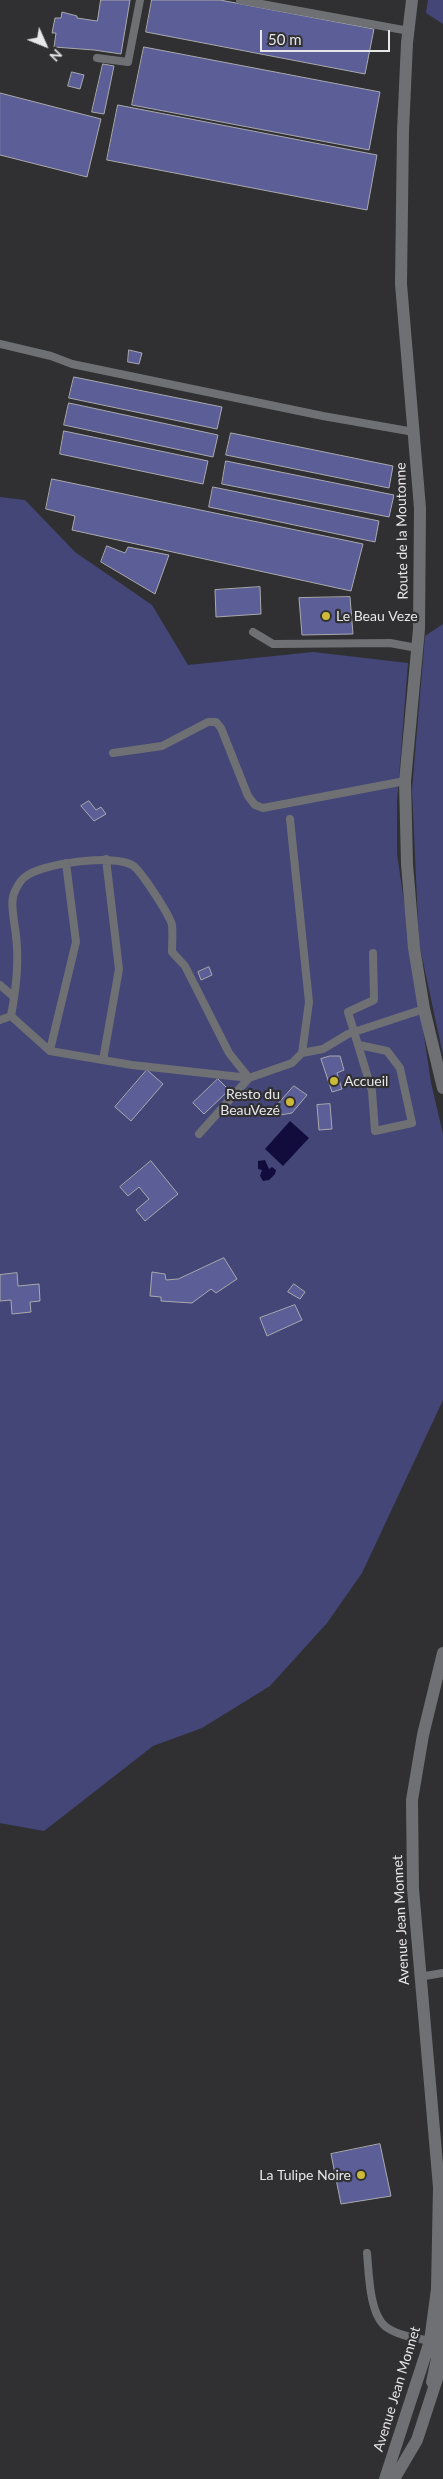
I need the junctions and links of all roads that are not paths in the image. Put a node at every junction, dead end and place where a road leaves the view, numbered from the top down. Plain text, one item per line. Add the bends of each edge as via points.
1 (140, 0) edge
2 (240, 0) edge
3 (412, 0) edge
4 (409, 31) junction
5 (97, 58) dead end
6 (0, 344) edge
7 (414, 432) junction
8 (253, 632) dead end
9 (417, 648) junction
10 (113, 753) dead end
11 (405, 781) junction
12 (290, 819) dead end
13 (106, 859) junction
14 (66, 863) junction
15 (373, 953) dead end
16 (0, 985) edge
17 (14, 997) junction
18 (424, 1009) junction
19 (11, 1016) junction
20 (0, 1020) edge
21 (353, 1032) junction
22 (359, 1045) dead end
23 (50, 1050) junction
24 (302, 1053) junction
25 (104, 1060) junction
26 (249, 1078) junction
27 (443, 1088) edge
28 (199, 1134) dead end
29 (443, 1653) edge
30 (443, 1972) edge
31 (419, 1977) junction
32 (438, 2187) junction
33 (443, 2205) edge
34 (367, 2253) dead end
35 (434, 2346) edge
36 (443, 2364) edge
37 (434, 2392) junction
38 (385, 2479) edge
39 (394, 2479) edge

1 - 5 lane via 128,62
2 - 4 lane
3 - 4 main road, Route de la Moutonne
4 - 7 main road, Route de la Moutonne via 403,131 401,284
6 - 7 lane via 72,364
7 - 9 main road, Route de la Moutonne via 420,508
8 - 9 lane via 273,644 390,643
9 - 11 main road, Route de la Moutonne
10 - 11 lane via 162,746 208,722 216,722 248,796 255,805 263,808
11 - 18 main road, Route de la Moutonne via 410,911
12 - 24 lane via 309,1002
13 - 14 lane
13 - 25 lane via 119,969
13 - 26 lane via 133,865 146,880 172,924 172,952 185,966 229,1053
14 - 17 lane via 26,876 15,890 12,904 18,946
14 - 23 lane via 76,942
15 - 21 lane via 374,1000 348,1012
16 - 17 lane
17 - 19 lane
18 - 21 lane
18 - 27 main road, Route de la Moutonne
19 - 20 lane
19 - 23 lane
21 - 22 lane via 372,1091 375,1131 412,1123 400,1068 387,1051
21 - 24 lane via 323,1049
23 - 25 lane
24 - 26 lane via 292,1063
25 - 26 lane
26 - 28 lane
29 - 31 main road, Avenue Jean Monnet via 423,1735 412,1800
30 - 31 lane
31 - 32 main road, Avenue Jean Monnet
32 - 33 main road, Avenue Jean Monnet
32 - 35 main road, Avenue Jean Monnet
34 - 35 lane via 373,2304 385,2326
35 - 36 main road
35 - 37 lane via 430,2382
35 - 38 main road, Avenue Jean Monnet
36 - 37 main road, Avenue Jean Monnet
37 - 39 main road, Avenue Jean Monnet via 416,2440

